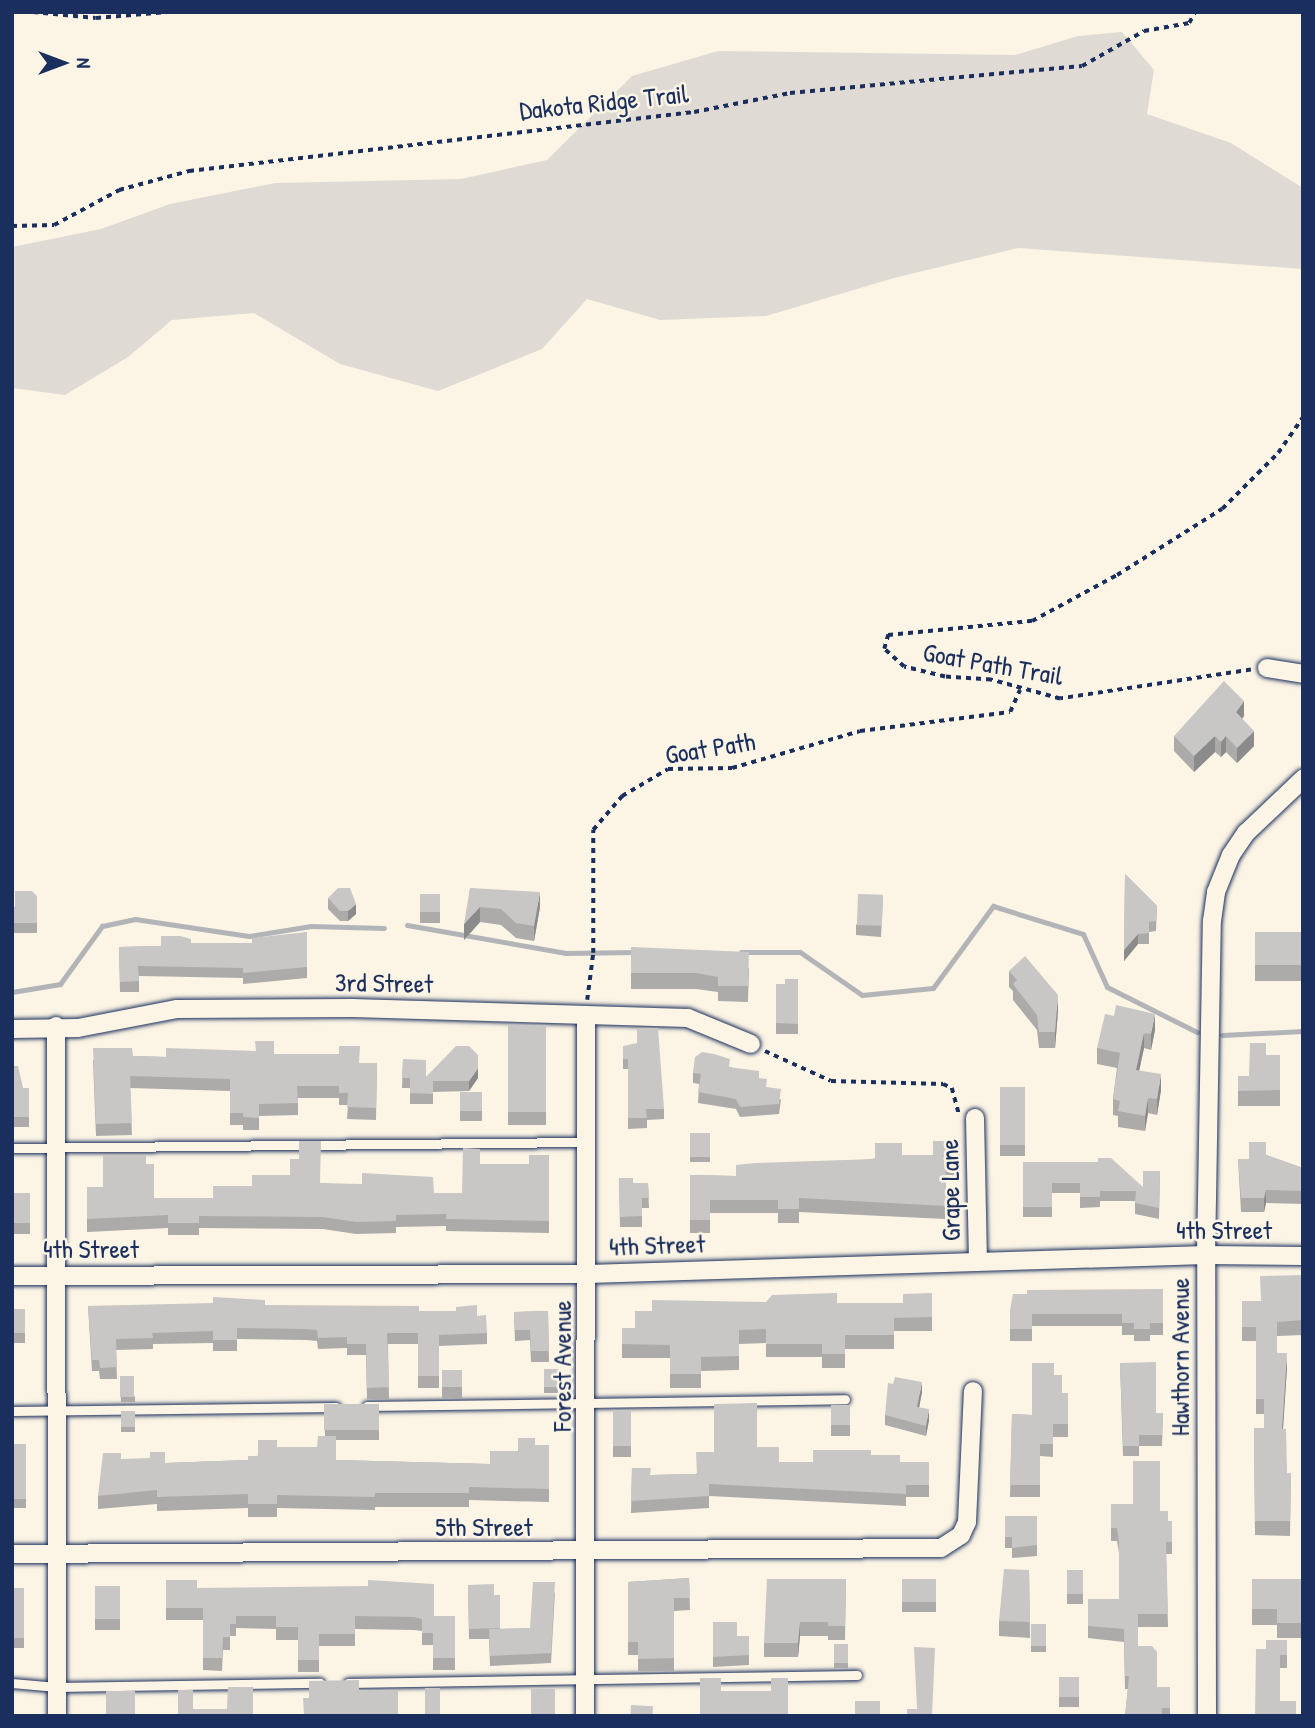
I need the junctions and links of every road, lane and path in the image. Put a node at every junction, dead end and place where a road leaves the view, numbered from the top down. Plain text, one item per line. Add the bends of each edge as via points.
1 (33, 12) edge
2 (168, 12) edge
3 (1195, 12) edge
4 (12, 226) edge
5 (1303, 417) edge
6 (1267, 668) joint
7 (1303, 674) edge
8 (1020, 690) junction
9 (1303, 779) edge
10 (586, 1016) junction
11 (56, 1026) junction
12 (12, 1029) edge
13 (751, 1044) joint
14 (975, 1123) joint
15 (587, 1142) junction
16 (56, 1147) junction
17 (12, 1148) edge
18 (1206, 1255) junction
19 (1303, 1256) edge
20 (978, 1261) junction
21 (588, 1274) junction
22 (12, 1276) edge
23 (57, 1276) junction
24 (973, 1391) dead end
25 (845, 1399) dead end
26 (588, 1404) junction
27 (57, 1410) junction
28 (12, 1411) edge
29 (12, 1553) edge
30 (57, 1553) junction
31 (585, 1553) junction
32 (858, 1675) dead end
33 (585, 1680) junction
34 (12, 1683) edge
35 (57, 1687) junction
36 (57, 1716) edge
37 (585, 1716) edge
38 (1207, 1716) edge

1 - 2 path via 96,18
3 - 4 path, Dakota Ridge Trail via 1189,23 1144,31 1082,66 790,93 694,112 189,171 119,190 54,225
5 - 8 path, Goat Path Trail via 1278,453 1222,509 1031,621 888,635 884,649 904,667 945,677 991,680
6 - 7 street
6 - 8 path, Goat Path Trail via 1060,699
8 - 10 path, Goat Path via 1010,712 860,730 732,768 668,769 622,796 593,830 593,953
9 - 18 street, Hawthorn Avenue via 1246,833 1216,892 1209,998
10 - 11 street, 3rd Street via 244,1007 177,1009 78,1028
10 - 13 street, 3rd Street via 688,1018
10 - 15 street, Forest Avenue
11 - 12 street, 3rd Street
11 - 16 street
13 - 14 path via 831,1081 943,1084 952,1088 958,1114 967,1126
14 - 20 street, Grape Lane
15 - 16 lane
15 - 21 street, Forest Avenue
16 - 17 lane
16 - 23 street
18 - 19 street, 4th Street
18 - 20 street, 4th Street
18 - 38 street, Hawthorn Avenue
20 - 21 street, 4th Street
21 - 23 street, 4th Street
21 - 26 street, Forest Avenue
22 - 23 street, 4th Street
23 - 27 street
24 - 31 street, 5th Street via 967,1522 954,1542 941,1548
25 - 26 lane
26 - 27 lane
26 - 31 street, Forest Avenue
27 - 28 lane
27 - 30 street
29 - 30 street, 5th Street
30 - 31 street, 5th Street
30 - 35 street
31 - 33 street, Forest Avenue
32 - 33 lane
33 - 35 lane
33 - 37 street, Forest Avenue
34 - 35 lane
35 - 36 street

